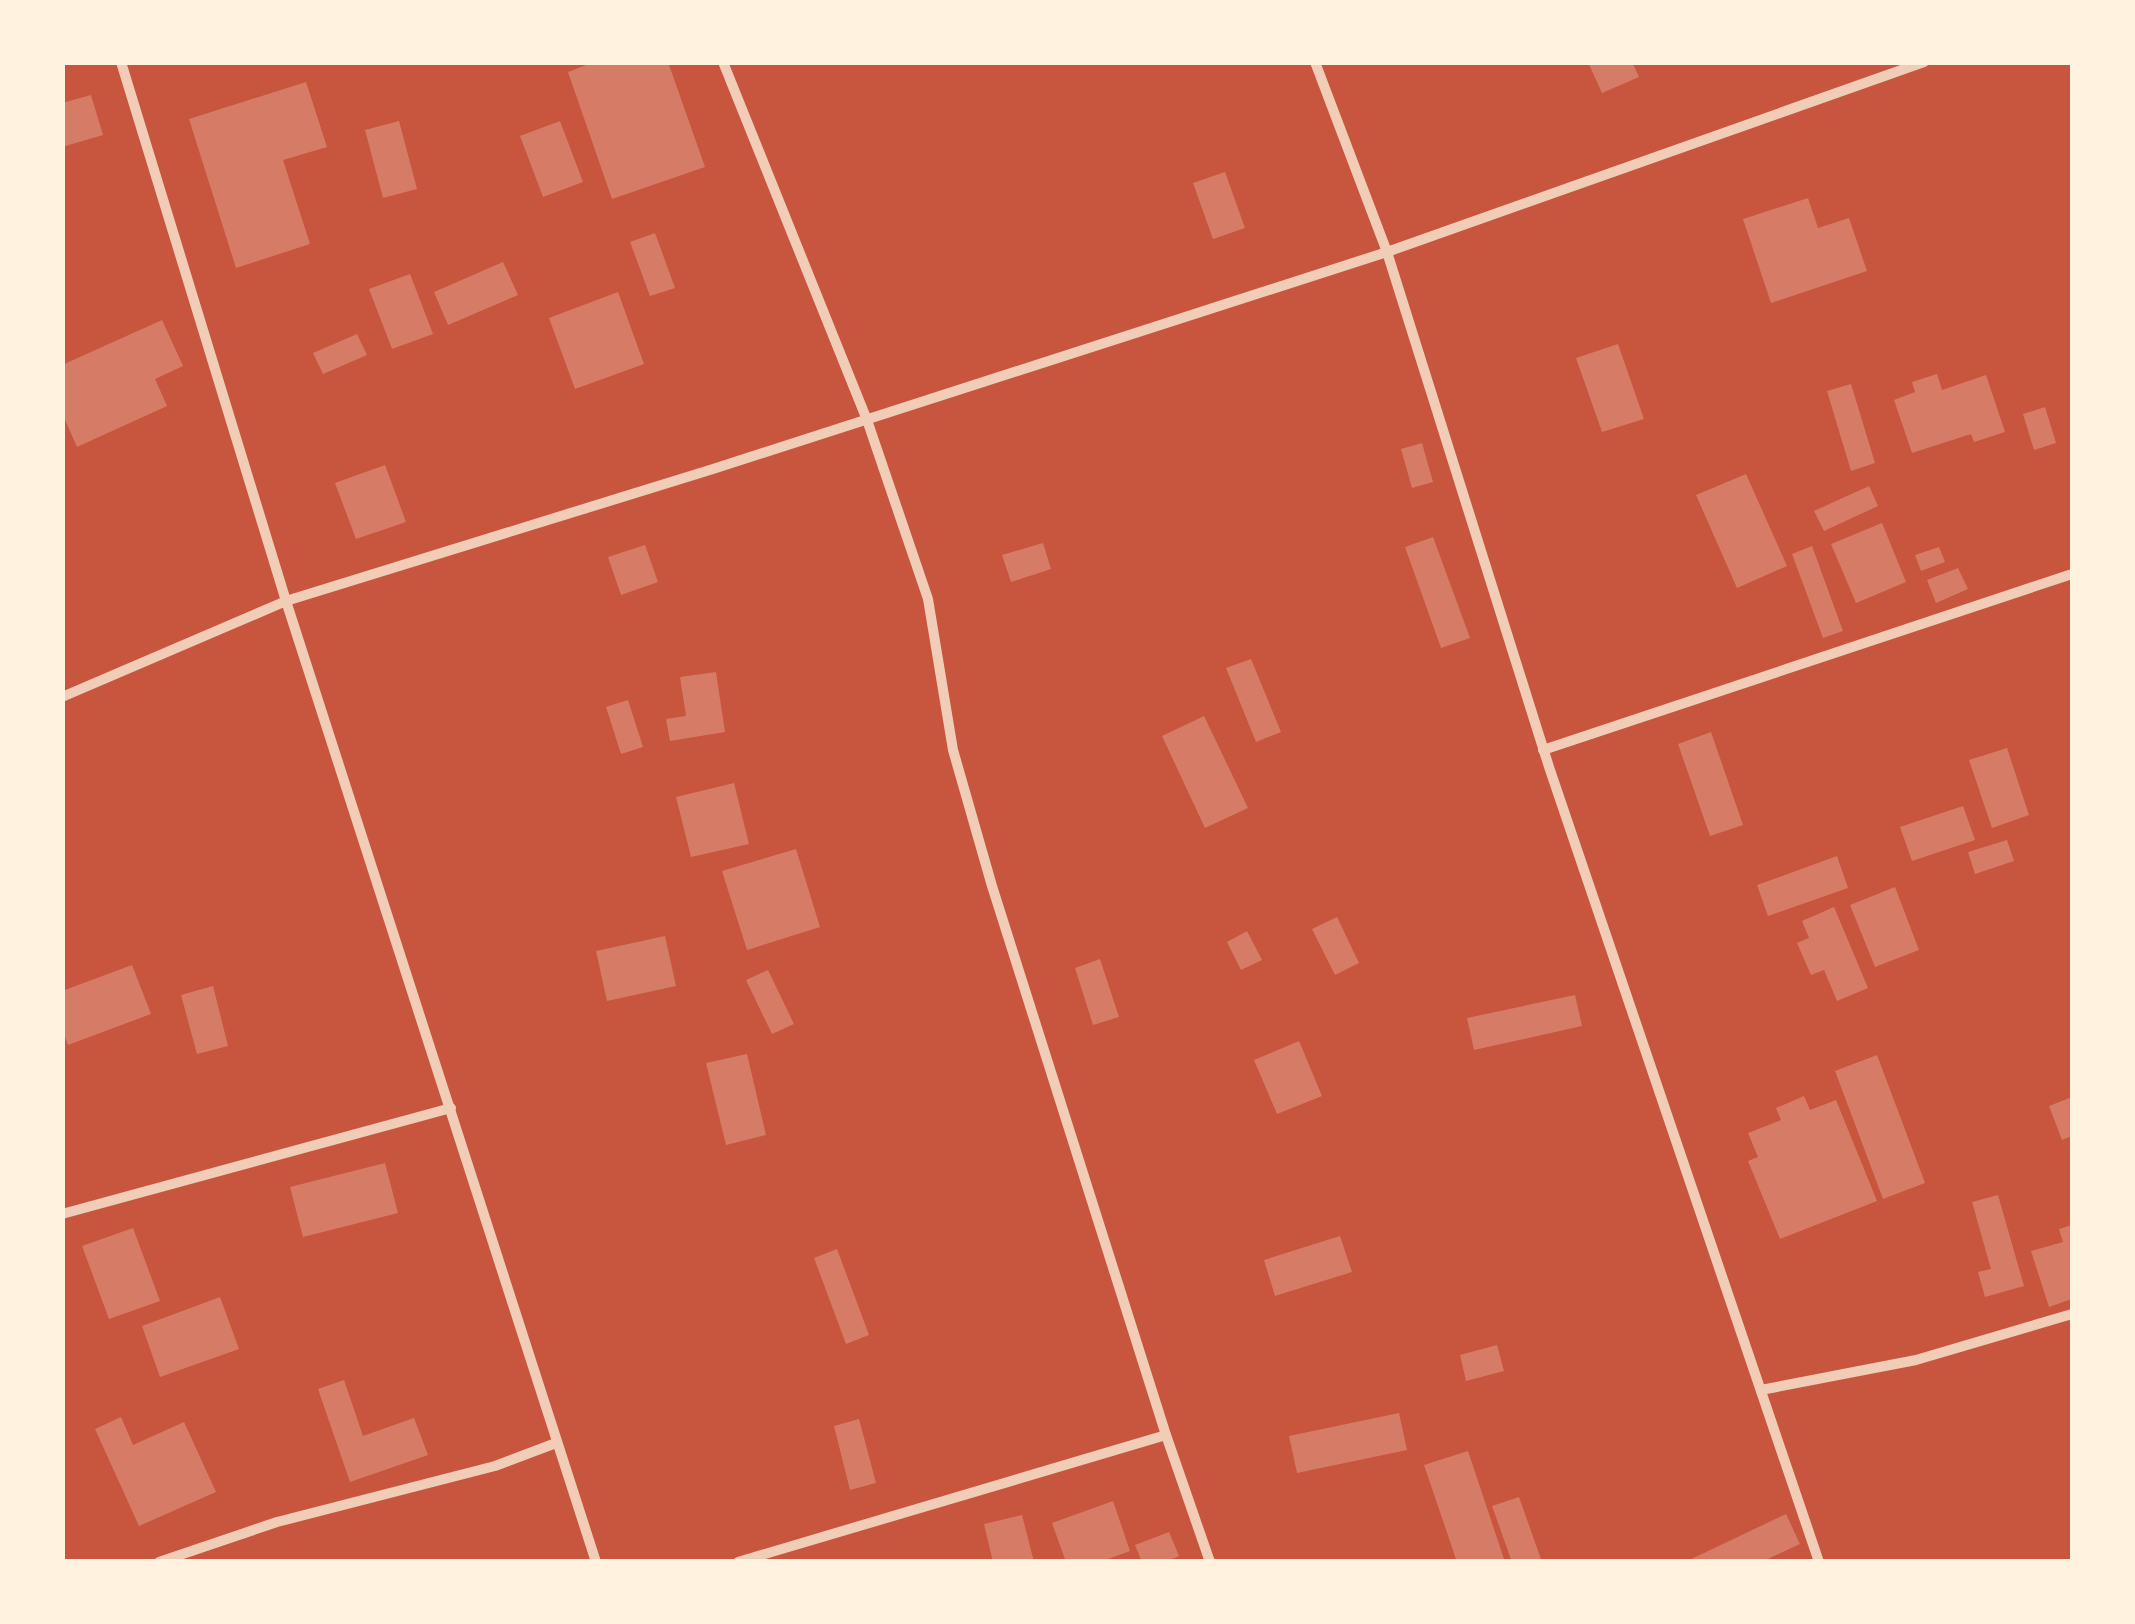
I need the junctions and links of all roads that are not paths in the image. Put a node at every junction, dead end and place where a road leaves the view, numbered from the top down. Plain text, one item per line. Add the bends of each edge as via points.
1 (121, 62) edge
2 (723, 62) edge
3 (1315, 62) edge
4 (1924, 62) edge
5 (1388, 252) junction
6 (867, 420) junction
7 (2072, 574) edge
8 (286, 601) junction
9 (62, 697) edge
10 (1543, 750) junction
11 (451, 1108) junction
12 (62, 1214) edge
13 (2072, 1314) edge
14 (1761, 1390) junction
15 (1166, 1435) junction
16 (556, 1443) junction
17 (159, 1562) edge
18 (596, 1562) edge
19 (738, 1562) edge
20 (1210, 1562) edge
21 (1820, 1562) edge

1 - 8 street
2 - 6 street
3 - 5 street
4 - 5 street
5 - 6 street
5 - 10 street
6 - 8 street
6 - 15 street via 928,600 953,750 992,886
7 - 10 street
8 - 9 street
8 - 11 street
10 - 14 street
11 - 12 street
11 - 16 street
13 - 14 street via 1916,1360
14 - 21 street
15 - 19 street
15 - 20 street
16 - 17 street
16 - 18 street

